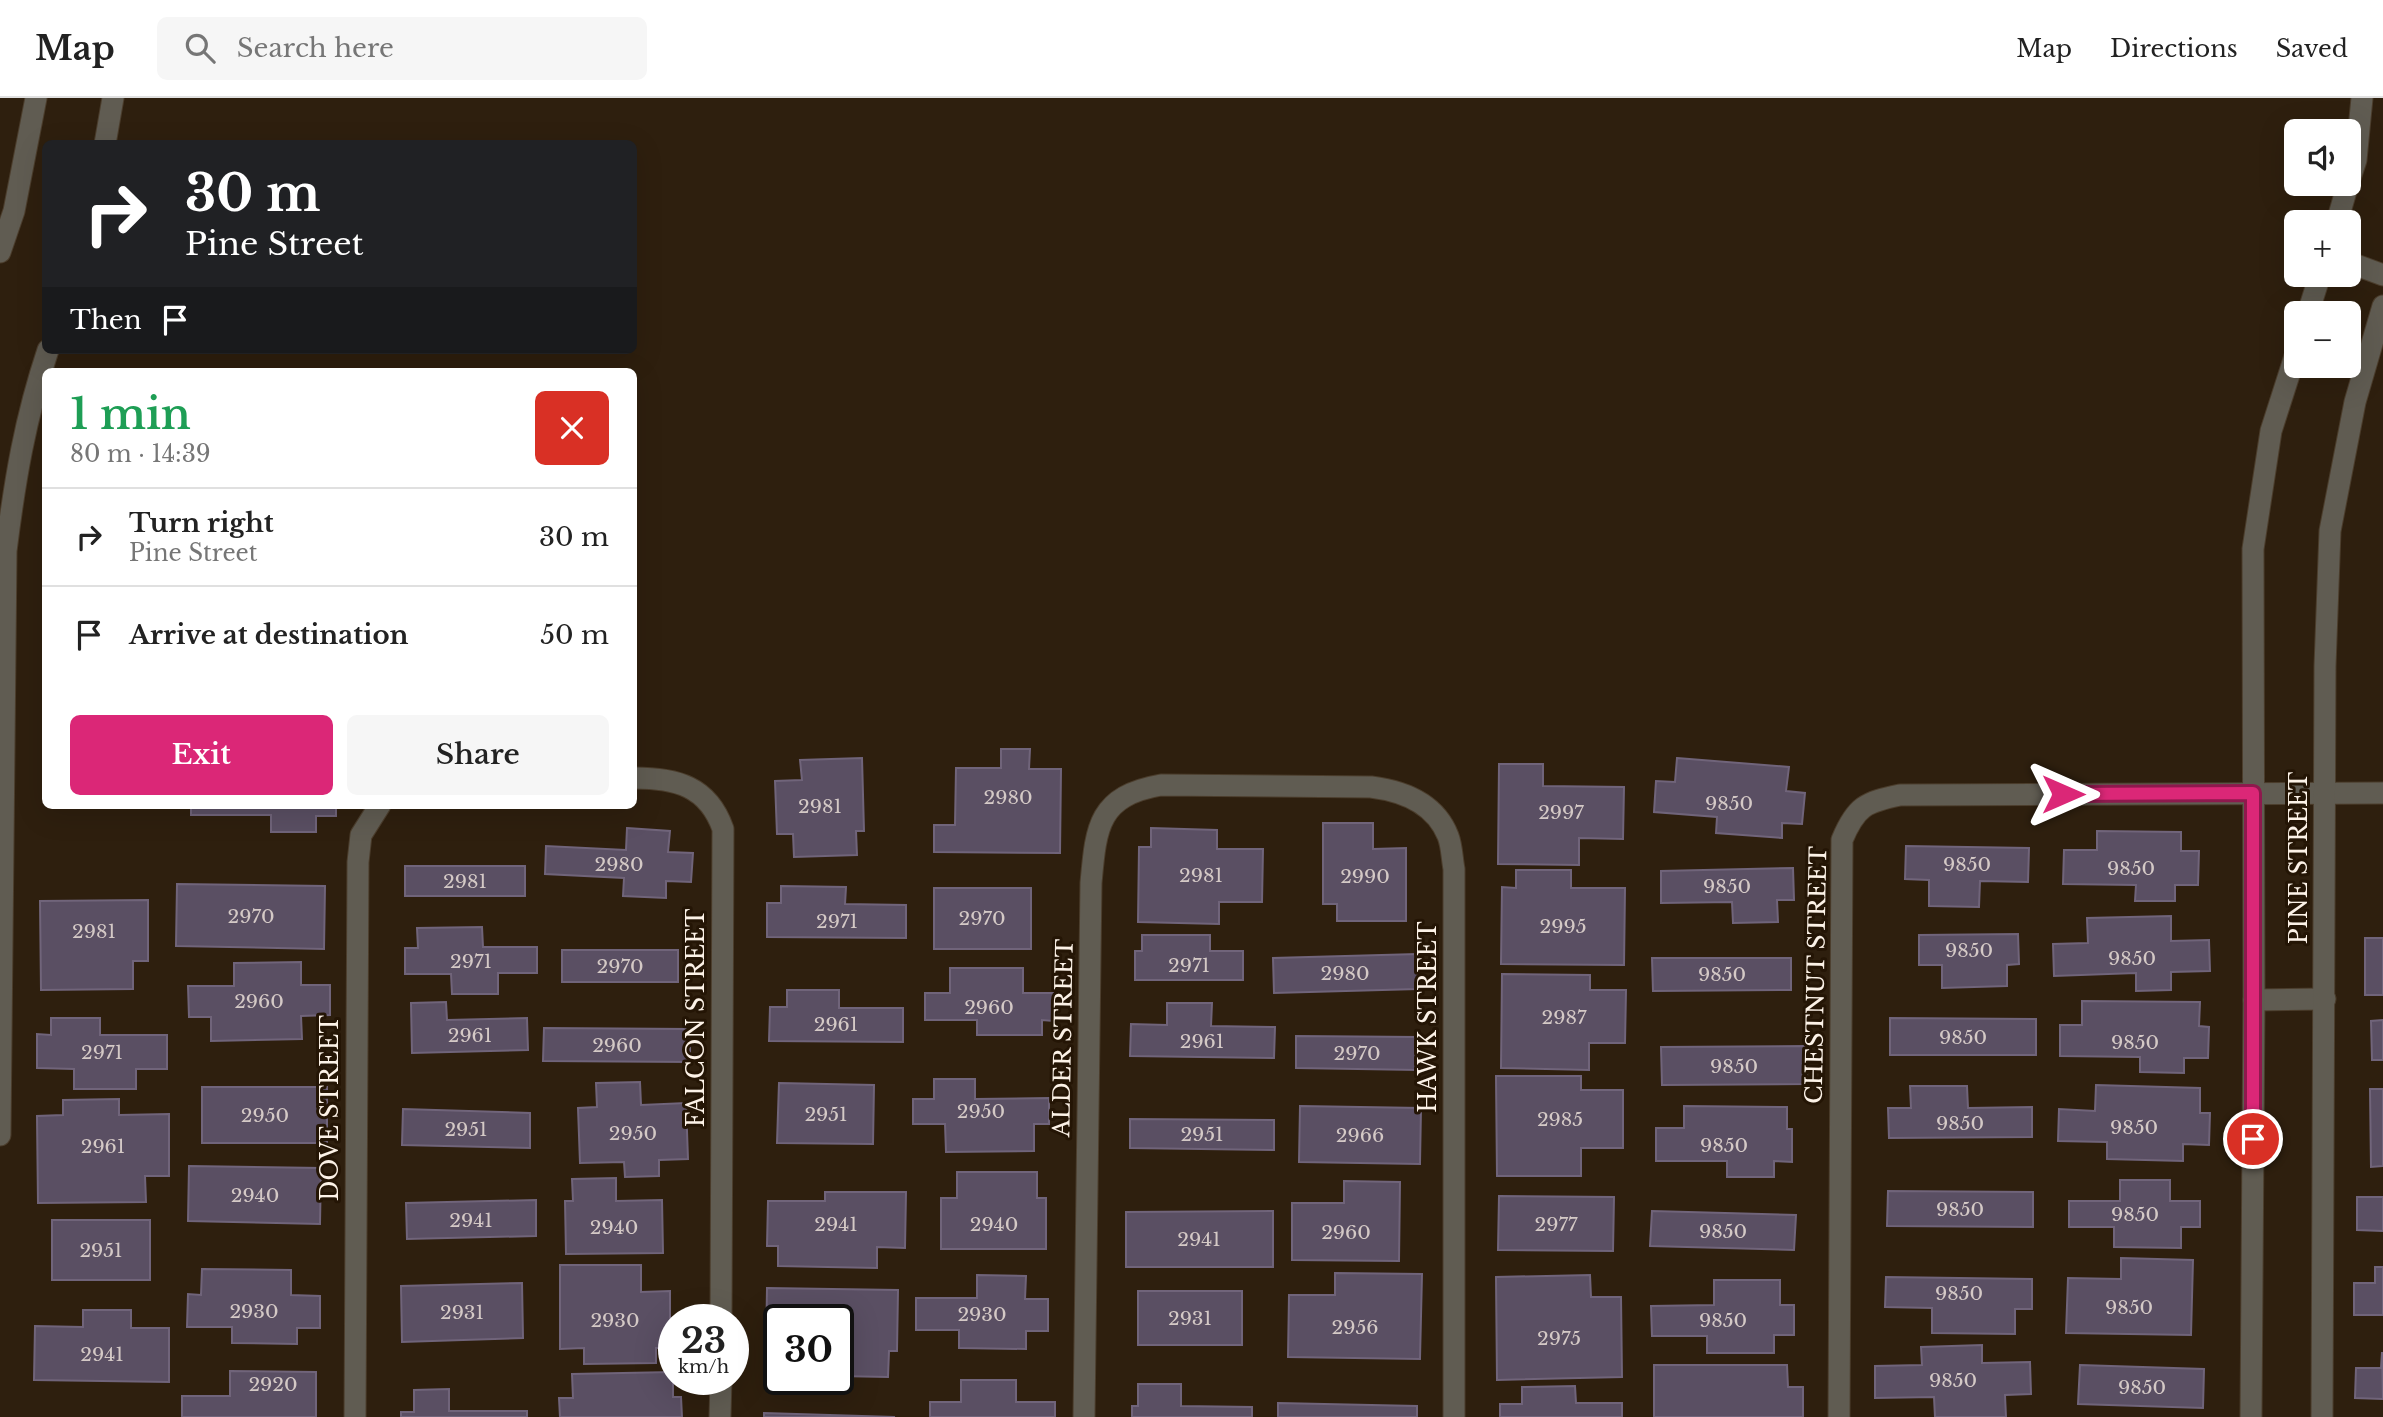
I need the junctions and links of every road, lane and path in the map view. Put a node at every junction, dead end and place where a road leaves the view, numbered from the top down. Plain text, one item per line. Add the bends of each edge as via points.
1 (36, 98) edge
2 (113, 98) edge
3 (2362, 98) edge
4 (2360, 119) edge
5 (106, 140) edge
6 (0, 252) edge
7 (2361, 267) edge
8 (2383, 275) edge
9 (2383, 306) edge
10 (47, 354) edge
11 (2288, 378) edge
12 (3, 644) edge
13 (637, 778) edge
14 (1249, 786) joint
15 (2253, 793) junction
16 (2326, 793) junction
17 (2383, 793) edge
18 (377, 809) edge
19 (2325, 999) junction
20 (2254, 1000) junction
21 (1, 1003) edge
22 (0, 1135) edge
23 (721, 1304) edge
24 (721, 1395) edge
25 (355, 1417) edge
26 (720, 1417) edge
27 (1084, 1417) edge
28 (1454, 1417) edge
29 (1839, 1417) edge
30 (2251, 1417) edge
31 (2322, 1417) edge

1 - 6 street via 14,211
2 - 5 street
3 - 4 street
7 - 8 street
9 - 16 street, PINE STREET via 2355,402 2330,531
10 - 12 street via 15,472
11 - 15 street, PINE STREET via 2272,431 2253,549
12 - 21 street
13 - 23 street, FALCON STREET via 677,782 702,796 716,810 723,829
14 - 27 street, ALDER STREET via 1140,789 1114,803 1095,843
14 - 28 street, HAWK STREET via 1395,790 1409,794 1433,813 1448,835 1454,869
15 - 16 street, CHESTNUT STREET
15 - 20 street, PINE STREET
15 - 29 street, CHESTNUT STREET via 1900,795 1874,800 1851,818 1842,840
16 - 17 street, CHESTNUT STREET
16 - 19 street, PINE STREET
18 - 25 street, DOVE STREET via 361,835 358,862
19 - 20 street
19 - 31 street, PINE STREET
20 - 30 street, PINE STREET
21 - 22 street
24 - 26 street

